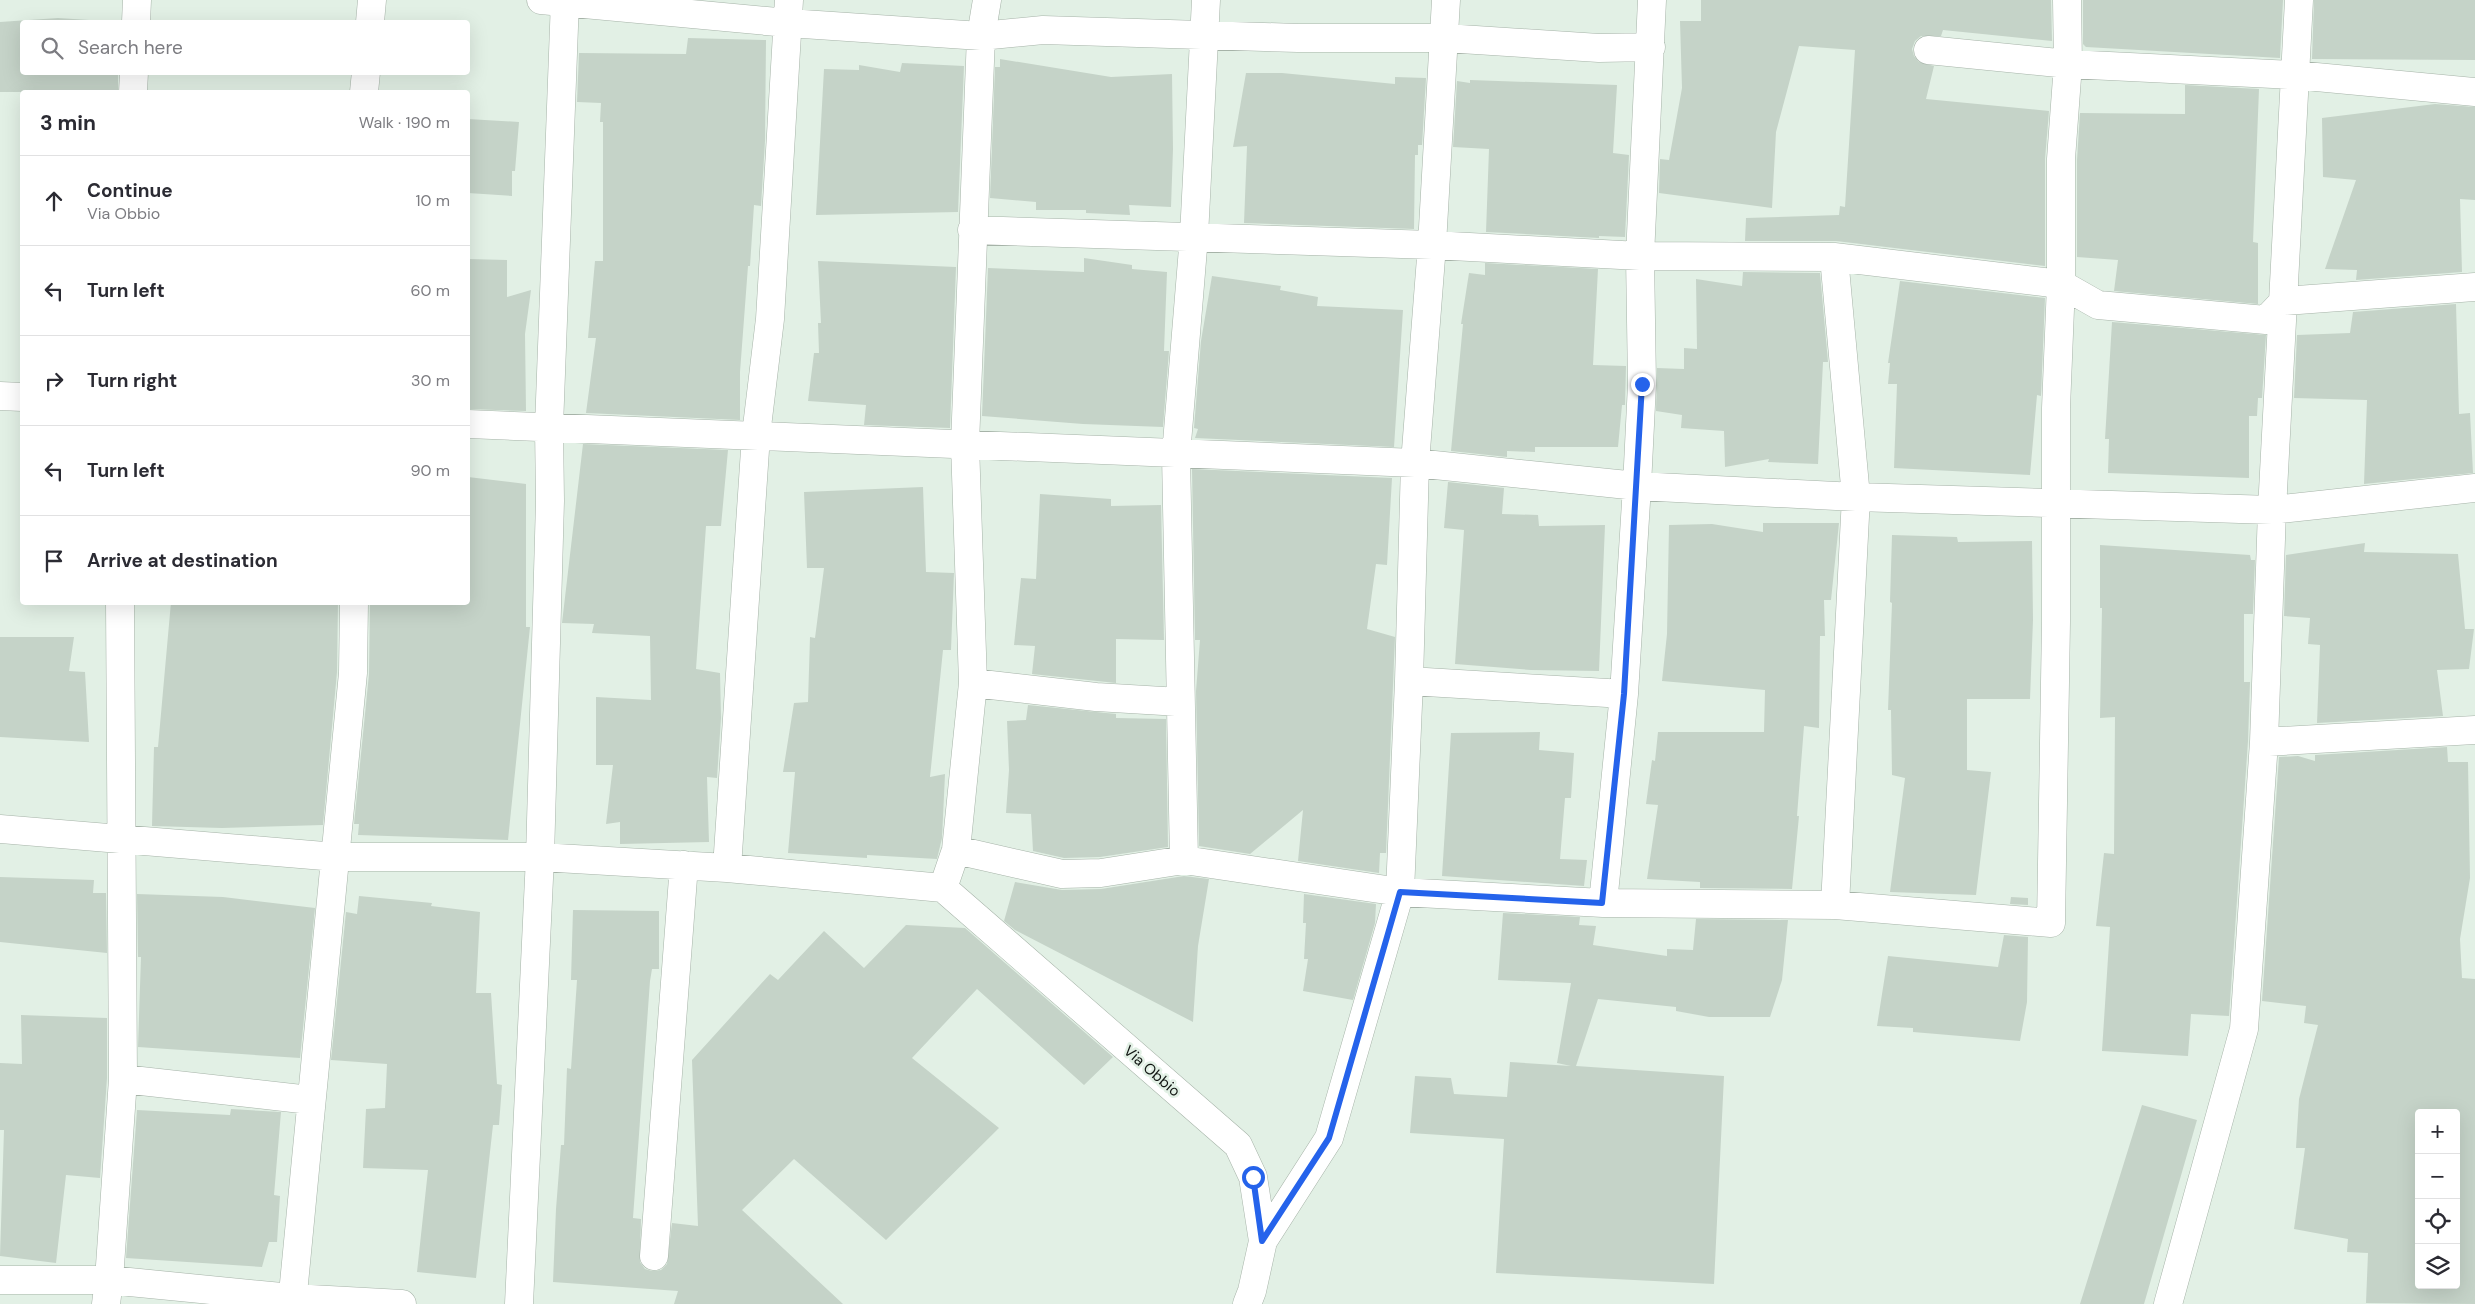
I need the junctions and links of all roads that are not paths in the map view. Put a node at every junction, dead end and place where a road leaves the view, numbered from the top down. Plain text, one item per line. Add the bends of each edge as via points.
1 (137, 0) edge
2 (372, 0) edge
3 (987, 0) edge
4 (1206, 0) edge
5 (1446, 0) edge
6 (1652, 0) edge
7 (2067, 0) edge
8 (2299, 0) edge
9 (557, 1) edge
10 (788, 11) edge
11 (136, 20) edge
12 (370, 20) edge
13 (1203, 34) junction
14 (981, 36) junction
15 (1445, 38) junction
16 (1650, 47) junction
17 (1928, 50) dead end
18 (2068, 64) junction
19 (134, 75) edge
20 (366, 75) edge
21 (2295, 75) junction
22 (133, 90) edge
23 (364, 90) edge
24 (2475, 92) edge
25 (972, 230) junction
26 (1194, 236) junction
27 (1432, 245) junction
28 (1640, 256) junction
29 (1834, 257) junction
30 (2061, 284) junction
31 (2475, 287) edge
32 (2284, 301) junction
33 (0, 396) edge
34 (20, 397) edge
35 (470, 424) edge
36 (549, 427) junction
37 (756, 435) junction
38 (965, 444) junction
39 (1176, 455) junction
40 (1415, 463) junction
41 (1637, 486) junction
42 (2475, 488) edge
43 (1856, 497) junction
44 (2056, 502) junction
45 (2272, 510) junction
46 (120, 605) edge
47 (354, 605) edge
48 (1409, 681) junction
49 (973, 683) junction
50 (1624, 694) junction
51 (1180, 702) junction
52 (2475, 730) edge
53 (2264, 742) junction
54 (0, 829) edge
55 (121, 839) junction
56 (956, 850) junction
57 (336, 857) junction
58 (540, 857) junction
59 (1184, 860) junction
60 (684, 865) junction
61 (727, 868) junction
62 (943, 888) junction
63 (1400, 892) junction
64 (1602, 903) junction
65 (1835, 905) junction
66 (123, 1079) junction
67 (310, 1100) junction
68 (1262, 1241) junction
69 (654, 1256) dead end
70 (0, 1280) edge
71 (107, 1292) edge
72 (292, 1301) edge
73 (402, 1304) edge
74 (518, 1304) edge
75 (1247, 1304) edge
76 (2168, 1304) edge

1 - 11 street
2 - 12 street
3 - 14 street
4 - 13 street
5 - 15 street
6 - 16 street
7 - 18 street
8 - 21 street
9 - 10 street
9 - 36 street
10 - 14 street
10 - 37 street via 770,319
13 - 14 street via 1043,30
13 - 15 street
13 - 26 street
14 - 25 street
15 - 16 street via 1599,48
15 - 27 street
16 - 28 street
17 - 18 street
18 - 21 street
18 - 30 street via 2061,159
19 - 22 street
20 - 23 street
21 - 24 street
21 - 32 street
25 - 26 street
25 - 38 street
26 - 27 street
26 - 39 street
27 - 28 street
27 - 40 street
28 - 29 street
28 - 41 street via 1642,384
29 - 30 street
29 - 43 street
30 - 32 street via 2098,305 2266,320
30 - 44 street
31 - 32 street
32 - 45 street
33 - 34 street
35 - 36 street
36 - 37 street
36 - 58 street via 550,520
37 - 38 street
37 - 61 street
38 - 39 street
38 - 49 street
39 - 40 street
39 - 51 street
40 - 41 street
40 - 48 street
41 - 43 street
41 - 50 street
42 - 45 street
43 - 44 street
43 - 65 street
44 - 45 street
44 - 65 street via 2051,923
45 - 53 street
46 - 55 street
47 - 57 street via 353,673
48 - 50 street
48 - 63 street
49 - 51 street via 1096,697
49 - 56 street
50 - 64 street
51 - 59 street
52 - 53 street
53 - 76 street via 2244,1030
54 - 55 street
55 - 57 street
55 - 66 street
56 - 59 street via 1062,874 1102,873
56 - 62 street
57 - 58 street
57 - 67 street
58 - 60 street
58 - 74 street
59 - 63 street
60 - 61 street
60 - 69 street
61 - 62 street
62 - 68 street, Via Obbio via 1238,1145 1253,1177
63 - 64 street
63 - 68 street via 1329,1138
64 - 65 street
66 - 67 street
66 - 71 street
67 - 72 street
68 - 75 street, Via Obbio
70 - 71 street
71 - 72 street
72 - 73 street

